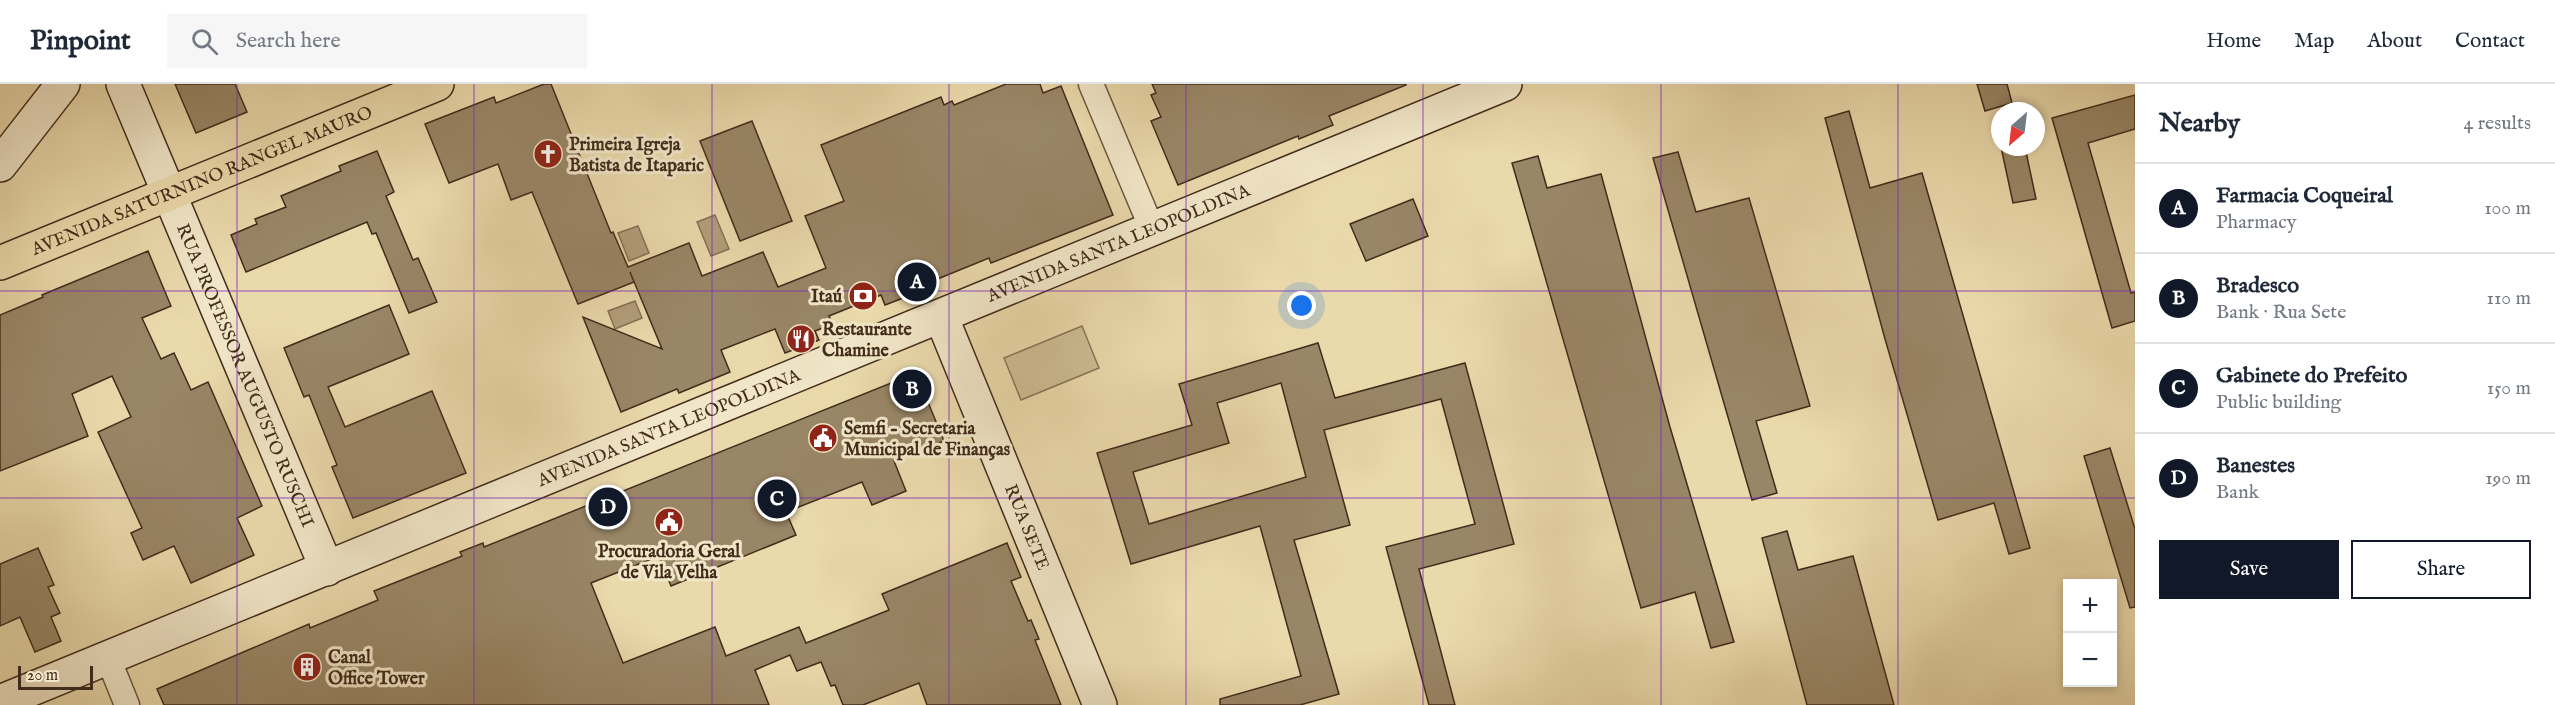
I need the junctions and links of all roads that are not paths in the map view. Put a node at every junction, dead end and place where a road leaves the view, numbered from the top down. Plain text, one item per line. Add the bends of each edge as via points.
1 (63, 84) edge
2 (123, 84) edge
3 (437, 84) edge
4 (1091, 84) edge
5 (1505, 84) edge
6 (0, 165) edge
7 (168, 195) junction
8 (1152, 230) junction
9 (0, 263) edge
10 (941, 316) junction
11 (327, 569) junction
12 (108, 658) junction
13 (0, 702) edge
14 (127, 705) edge
15 (1100, 705) edge

1 - 6 street
2 - 7 street, RUA PROFESSOR AUGUSTO RUSCHI
3 - 7 main road, AVENIDA SATURNINO RANGEL MAURO
4 - 8 street
5 - 8 street, AVENIDA SANTA LEOPOLDINA
7 - 9 main road, AVENIDA SATURNINO RANGEL MAURO
7 - 11 street, RUA PROFESSOR AUGUSTO RUSCHI
8 - 10 street, AVENIDA SANTA LEOPOLDINA
10 - 11 street, AVENIDA SANTA LEOPOLDINA
10 - 15 street, RUA SETE
11 - 12 street, AVENIDA SANTA LEOPOLDINA
12 - 13 street, AVENIDA SANTA LEOPOLDINA
12 - 14 street

